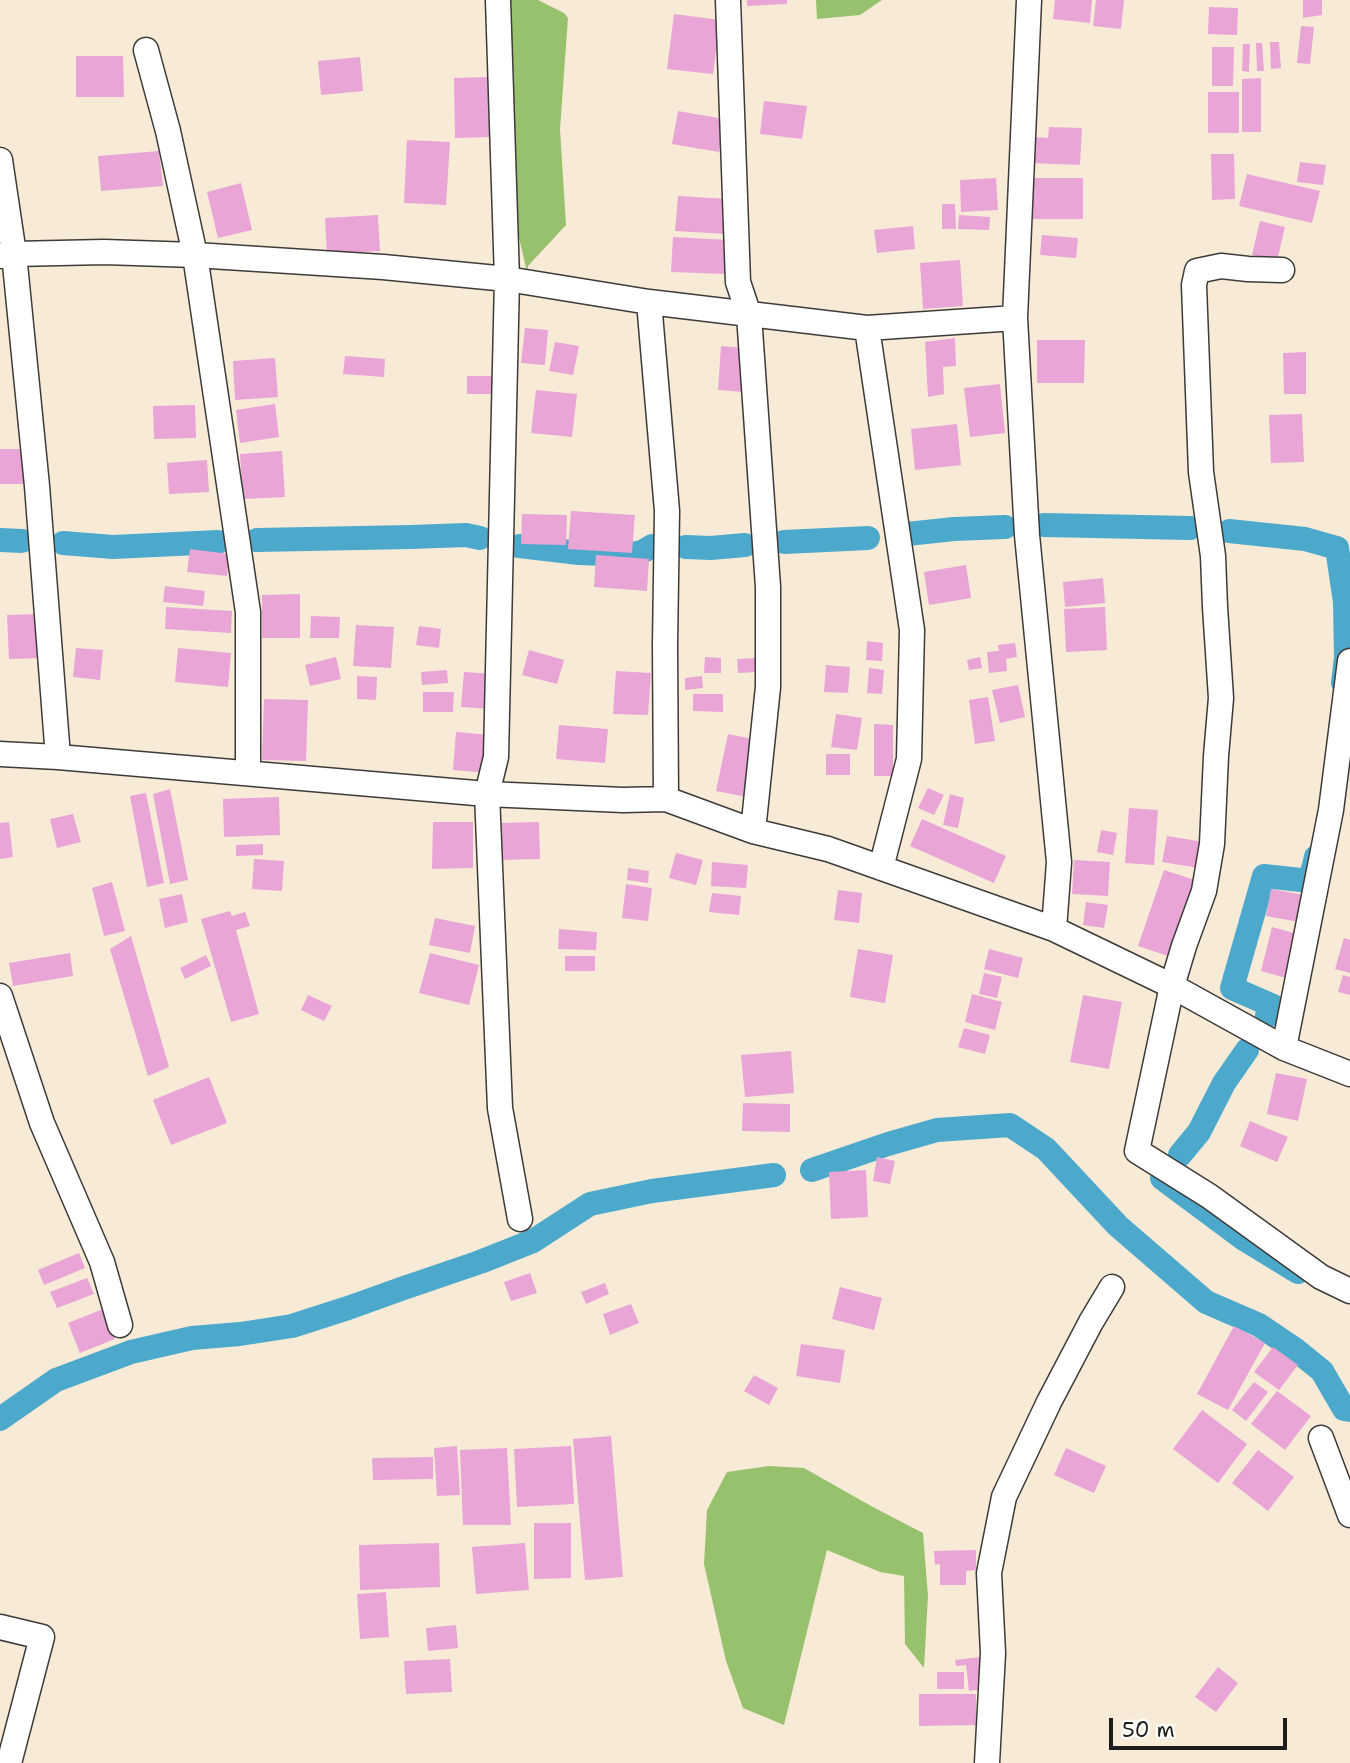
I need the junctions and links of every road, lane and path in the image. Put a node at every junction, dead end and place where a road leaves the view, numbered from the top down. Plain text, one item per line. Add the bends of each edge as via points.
1 (498, 0) edge
2 (728, 0) edge
3 (1029, 0) edge
4 (146, 50) dead end
5 (0, 160) edge
6 (7, 255) edge
7 (195, 255) junction
8 (1282, 270) dead end
9 (507, 279) junction
10 (649, 302) junction
11 (749, 315) junction
12 (1015, 318) junction
13 (867, 328) junction
14 (1350, 661) edge
15 (0, 754) edge
16 (58, 757) junction
17 (248, 773) junction
18 (487, 794) junction
19 (666, 799) junction
20 (753, 831) junction
21 (881, 868) junction
22 (1054, 929) junction
23 (1172, 986) junction
24 (0, 996) edge
25 (1284, 1048) junction
26 (1350, 1074) edge
27 (520, 1219) dead end
28 (1111, 1287) dead end
29 (1350, 1291) edge
30 (120, 1325) dead end
31 (1321, 1438) dead end
32 (1350, 1515) edge
33 (0, 1627) edge
34 (9, 1763) edge
35 (987, 1763) edge

1 - 9 street
2 - 11 street via 738,282
3 - 12 street
4 - 7 street
5 - 6 street
6 - 7 street
6 - 16 street via 37,486
7 - 9 street
7 - 17 street via 248,611
8 - 23 street via 1221,267 1197,271 1194,285 1201,472 1213,556 1221,698 1212,844 1204,891
9 - 10 street
9 - 18 street via 496,757
10 - 11 street
10 - 19 street via 667,511
11 - 13 street
11 - 20 street via 768,587 768,687
12 - 13 street
12 - 22 street via 1027,536 1059,862
13 - 21 street via 912,629 909,760
14 - 25 street via 1331,810
15 - 16 street
16 - 17 street
17 - 18 street
18 - 19 street
18 - 27 street via 500,1108
19 - 20 street
20 - 21 street via 828,849
21 - 22 street
22 - 23 street
23 - 25 street
23 - 29 street via 1137,1151 1209,1196 1321,1277
24 - 30 street via 42,1123 102,1262
25 - 26 street
28 - 35 street via 1004,1497 989,1573 993,1653
31 - 32 street
33 - 34 street via 42,1637

